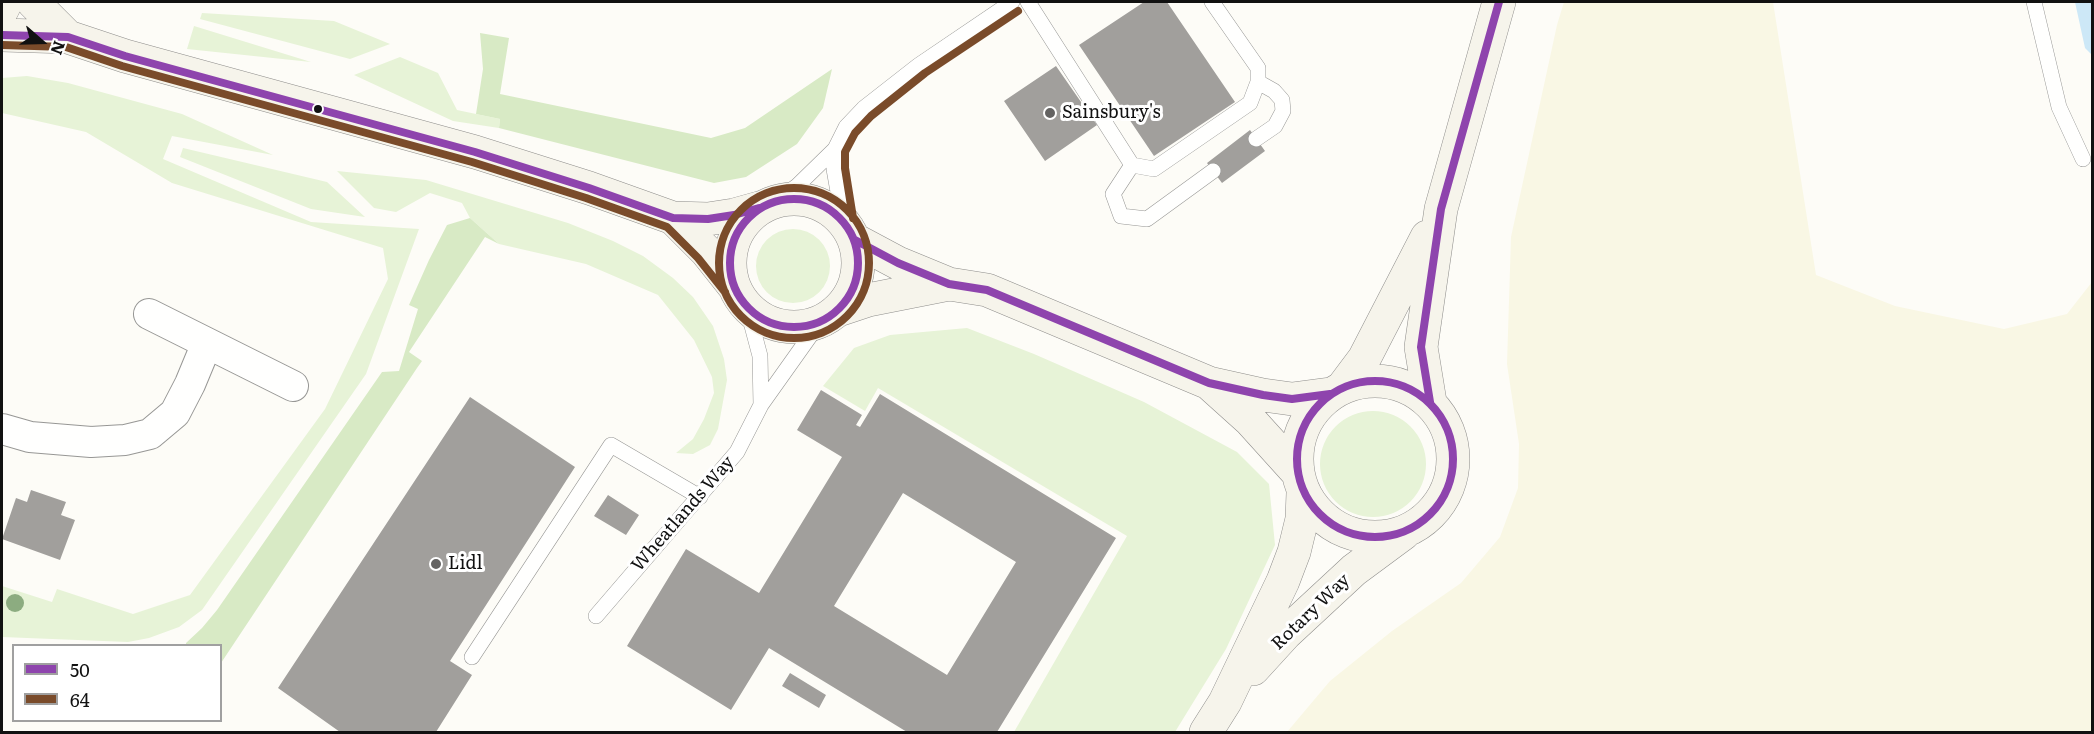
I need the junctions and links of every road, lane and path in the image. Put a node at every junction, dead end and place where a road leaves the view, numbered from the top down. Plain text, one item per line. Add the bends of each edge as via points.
1 (6, 2) edge
2 (33, 2) edge
3 (1012, 2) edge
4 (1028, 2) edge
5 (1212, 2) edge
6 (1499, 2) edge
7 (2034, 2) edge
8 (2, 10) edge
9 (2, 35) edge
10 (68, 37) junction
11 (1258, 82) junction
12 (1256, 139) dead end
13 (835, 149) junction
14 (2083, 159) dead end
15 (1132, 165) junction
16 (1213, 171) dead end
17 (769, 204) junction
18 (1441, 209) junction
19 (673, 218) junction
20 (849, 230) junction
21 (949, 284) junction
22 (740, 296) junction
23 (149, 314) dead end
24 (829, 316) junction
25 (207, 343) junction
26 (1209, 383) junction
27 (293, 386) dead end
28 (1337, 391) junction
29 (1430, 402) junction
30 (761, 405) junction
31 (2, 429) edge
32 (1300, 482) junction
33 (700, 497) junction
34 (1406, 532) junction
35 (596, 616) dead end
36 (472, 657) dead end
37 (1225, 702) junction
38 (1206, 732) edge

1 - 8 street
2 - 10 street
3 - 13 lane via 919,64 864,108 846,127
4 - 15 lane
5 - 11 lane via 1258,68
6 - 18 street
7 - 14 lane via 2059,106
9 - 10 street
10 - 19 street via 124,56 475,152
11 - 12 lane via 1282,100 1282,111 1275,126
11 - 15 lane via 1250,103 1154,168
13 - 17 lane via 797,186
13 - 20 lane via 834,169
15 - 16 lane via 1113,194 1121,216 1147,219
17 - 19 street via 708,219
17 - 20 street via 801,198 823,204
17 - 22 street via 740,227 731,248 730,273
18 - 28 street via 1369,351
18 - 29 street via 1421,347
19 - 22 street via 706,251
20 - 21 street via 898,263
20 - 24 street via 858,271 852,292
21 - 24 street via 868,300
21 - 26 street via 987,290
22 - 24 street via 755,314 775,324 798,327
22 - 30 lane, Wheatlands Way via 760,356
23 - 25 street
24 - 30 lane, Wheatlands Way
25 - 27 street
25 - 31 street via 175,413 150,434 125,441 91,442 30,437
26 - 28 street via 1292,399
26 - 32 street via 1250,420
28 - 29 street via 1373,380 1404,385
28 - 32 street via 1313,409 1302,429 1296,450
29 - 34 street via 1448,427 1454,458 1449,488 1432,514
30 - 33 lane, Wheatlands Way via 737,452
32 - 34 street via 1317,513 1336,528 1358,537 1383,538
32 - 37 street, Rotary Way via 1302,519 1294,552
33 - 35 lane, Wheatlands Way
33 - 36 lane via 611,445
34 - 37 street, Rotary Way via 1354,570 1284,634
37 - 38 street, Rotary Way

